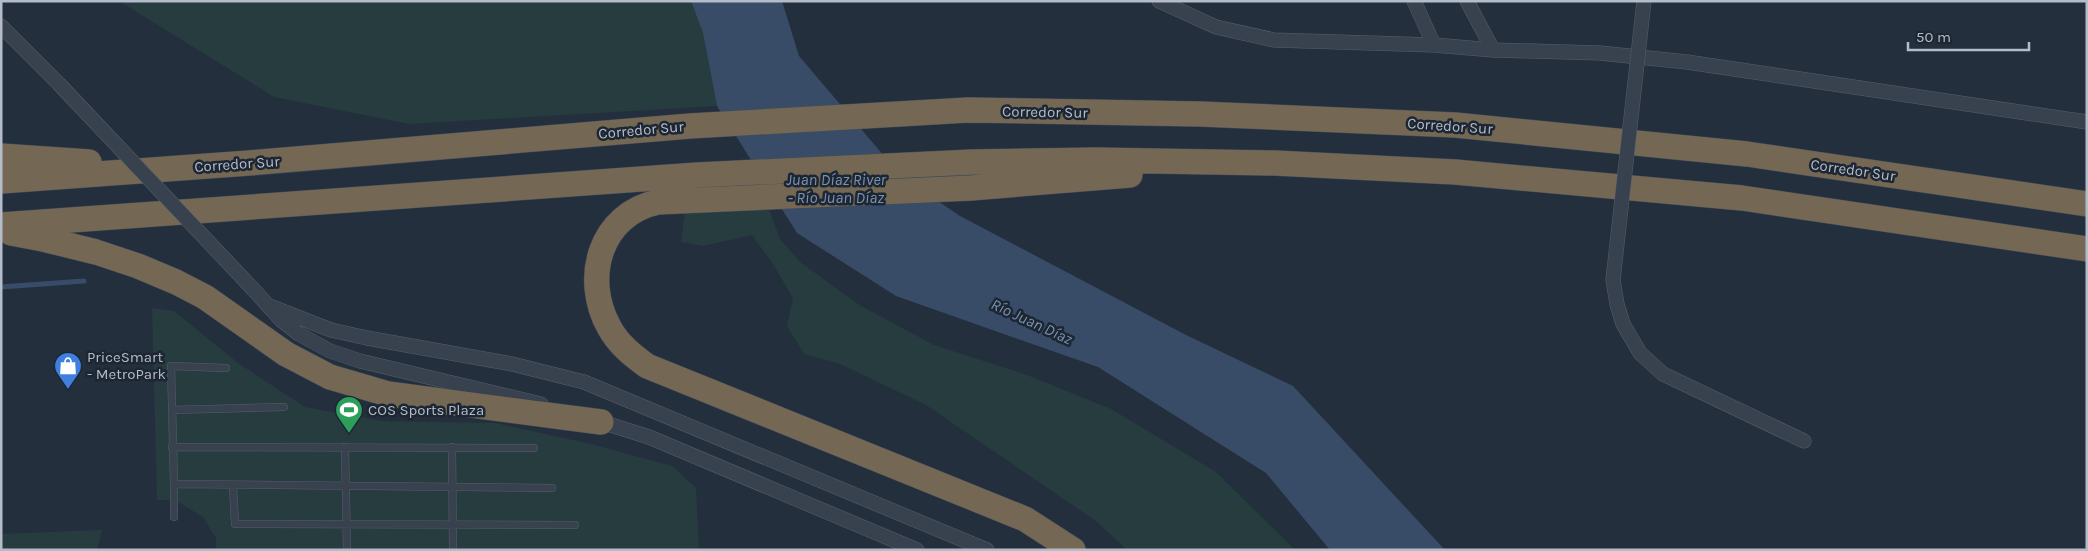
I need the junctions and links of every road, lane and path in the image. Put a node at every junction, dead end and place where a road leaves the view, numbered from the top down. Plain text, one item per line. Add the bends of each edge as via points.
1 (1159, 1) edge
2 (1414, 1) edge
3 (1467, 1) edge
4 (1644, 1) edge
5 (1, 26) edge
6 (1434, 45) junction
7 (1493, 50) junction
8 (2087, 122) edge
9 (1, 156) edge
10 (1275, 163) junction
11 (186, 168) junction
12 (1, 180) edge
13 (2087, 204) edge
14 (1, 225) edge
15 (1, 232) edge
16 (2087, 249) edge
17 (267, 305) junction
18 (226, 368) dead end
19 (284, 407) dead end
20 (172, 410) junction
21 (601, 422) junction
22 (1804, 441) dead end
23 (172, 446) junction
24 (345, 447) junction
25 (452, 447) junction
26 (534, 448) dead end
27 (174, 484) junction
28 (233, 485) junction
29 (347, 487) junction
30 (452, 487) junction
31 (552, 488) dead end
32 (174, 517) dead end
33 (347, 524) junction
34 (452, 524) junction
35 (575, 525) dead end
36 (347, 550) edge
37 (453, 550) edge
38 (917, 550) edge
39 (987, 550) edge
40 (1073, 550) edge

1 - 6 street via 1216,27 1274,40
2 - 6 street
3 - 7 street
4 - 22 street, bridge via 1614,280 1623,324 1640,353 1663,374
5 - 17 street, bridge
6 - 7 street
7 - 8 street via 1600,53 1687,62
9 - 11 highway
10 - 14 highway via 972,162 697,174
10 - 16 highway via 1455,172 1742,198
10 - 40 highway via 971,188 648,204 626,216 606,239 596,275 599,302 609,327 635,358 658,371 1025,518
11 - 12 highway, Corredor Sur
11 - 13 highway, Corredor Sur via 690,126 968,110 1200,114 1455,124 1747,154
15 - 21 highway via 96,252 176,282 286,354 330,377 388,394
17 - 21 street via 299,334 330,352 535,402
17 - 39 street via 316,324 367,338 512,364 584,382
18 - 20 lane via 172,366
19 - 20 lane
20 - 23 lane
21 - 38 street via 649,437
23 - 24 lane
23 - 27 lane
24 - 25 lane
24 - 29 lane
25 - 26 lane
25 - 30 lane
27 - 28 lane
27 - 32 lane
28 - 29 lane
28 - 33 lane via 236,524
29 - 30 lane
29 - 33 lane
30 - 31 lane
30 - 34 lane
33 - 34 lane
33 - 36 lane
34 - 35 lane
34 - 37 lane

